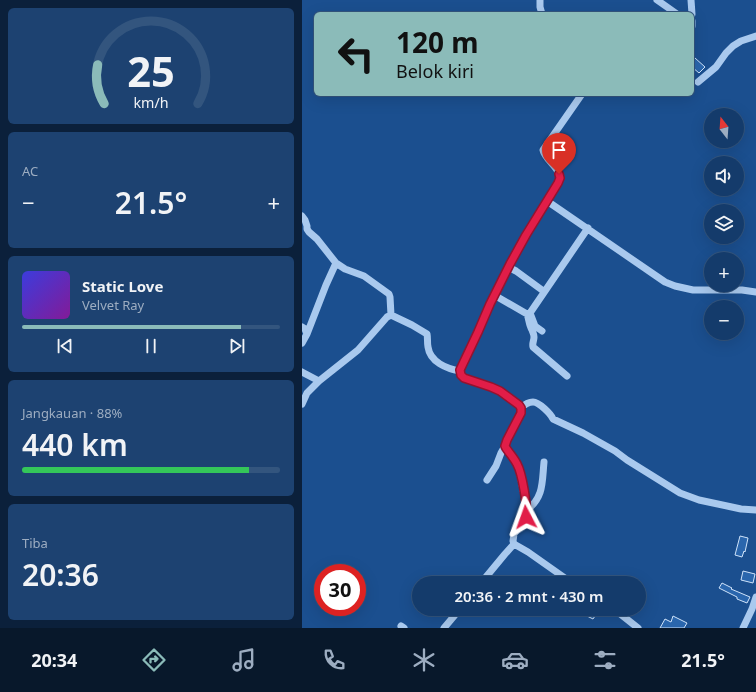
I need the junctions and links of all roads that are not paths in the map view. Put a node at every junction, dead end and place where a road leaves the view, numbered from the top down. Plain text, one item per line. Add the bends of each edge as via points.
1 (540, 0) edge
2 (657, 0) edge
3 (691, 0) edge
4 (541, 12) edge
5 (674, 12) edge
6 (692, 12) edge
7 (756, 36) edge
8 (698, 82) dead end
9 (581, 96) edge
10 (547, 201) junction
11 (302, 216) edge
12 (588, 228) junction
13 (336, 263) junction
14 (511, 269) junction
15 (542, 290) dead end
16 (756, 292) edge
17 (494, 295) junction
18 (391, 315) junction
19 (302, 327) edge
20 (542, 331) dead end
21 (307, 334) junction
22 (302, 343) edge
23 (460, 371) junction
24 (302, 372) edge
25 (567, 376) dead end
26 (318, 381) junction
27 (302, 404) edge
28 (521, 408) junction
29 (505, 446) junction
30 (544, 462) dead end
31 (487, 480) dead end
32 (527, 510) junction
33 (756, 510) edge
34 (514, 544) junction
35 (487, 576) edge
36 (562, 576) edge
37 (756, 597) edge
38 (454, 616) edge
39 (623, 616) edge
40 (444, 628) edge
41 (638, 628) edge
42 (743, 628) edge

1 - 4 street
2 - 5 street
3 - 6 street
7 - 8 street via 733,46 716,67
9 - 10 street via 543,150 560,178
10 - 12 street
10 - 14 street via 526,235
11 - 13 street via 309,232 317,238
12 - 16 street via 665,282 675,286 693,290
12 - 20 street via 530,313 536,326
13 - 18 street via 364,276 389,294
13 - 21 street
14 - 15 street
14 - 17 street
17 - 23 street
17 - 25 street via 526,314 534,334 533,347
18 - 23 street via 427,334 430,355 452,370
18 - 26 street via 358,350
19 - 21 street
21 - 22 street
23 - 28 street via 464,378 500,391 517,402
24 - 26 street
26 - 27 street via 307,393
28 - 29 street
28 - 33 street via 530,402 537,403 552,416 552,420 583,433 615,451 680,493 699,500
29 - 31 street
29 - 32 street via 519,468
30 - 32 street via 541,490 534,505
32 - 34 street via 525,519 514,534
34 - 35 street
34 - 36 street
37 - 42 street
38 - 40 street
39 - 41 street

